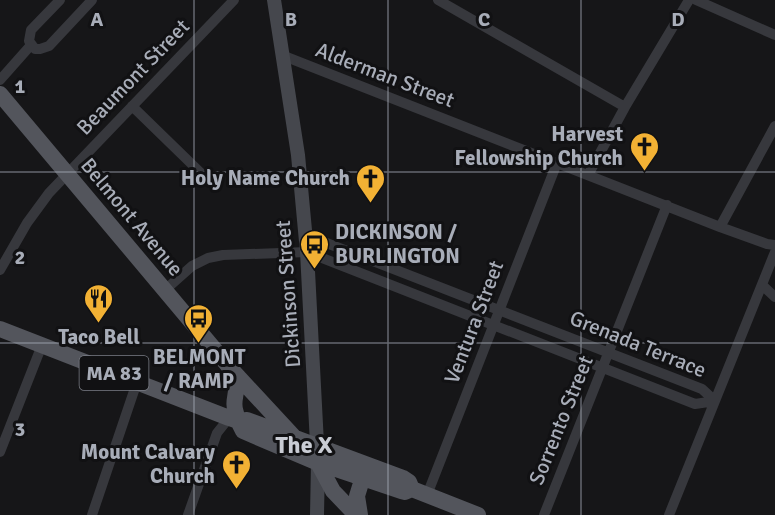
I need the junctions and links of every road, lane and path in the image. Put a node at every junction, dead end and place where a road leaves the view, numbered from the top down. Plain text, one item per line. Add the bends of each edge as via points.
1 (60, 0) edge
2 (92, 0) edge
3 (234, 0) edge
4 (274, 0) edge
5 (438, 0) edge
6 (689, 0) edge
7 (696, 0) edge
8 (775, 35) edge
9 (31, 45) junction
10 (284, 56) junction
11 (0, 80) edge
12 (0, 94) edge
13 (132, 106) junction
14 (625, 108) junction
15 (775, 126) edge
16 (557, 163) junction
17 (66, 175) junction
18 (588, 175) junction
19 (206, 178) dead end
20 (667, 205) junction
21 (720, 227) junction
22 (306, 235) junction
23 (775, 245) edge
24 (308, 252) junction
25 (775, 252) edge
26 (0, 270) edge
27 (762, 285) junction
28 (165, 290) junction
29 (775, 297) edge
30 (500, 310) junction
31 (494, 325) junction
32 (0, 328) edge
33 (42, 345) junction
34 (609, 352) junction
35 (603, 368) junction
36 (231, 369) junction
37 (137, 382) junction
38 (252, 392) junction
39 (715, 401) junction
40 (234, 417) junction
41 (294, 436) junction
42 (317, 445) junction
43 (0, 452) edge
44 (318, 463) junction
45 (365, 471) junction
46 (420, 492) junction
47 (92, 515) edge
48 (188, 515) edge
49 (317, 515) edge
50 (358, 515) edge
51 (477, 515) edge
52 (544, 515) edge
53 (669, 515) edge

1 - 9 street via 31,30
2 - 9 street via 49,46 37,50
3 - 13 street, Beaumont Street
4 - 10 main road, Dickinson Street
5 - 14 street
6 - 14 street
7 - 8 street
9 - 11 street
10 - 16 street, Alderman Street
10 - 22 main road, Dickinson Street
12 - 17 main road, Belmont Avenue
13 - 17 street, Beaumont Street
13 - 19 street
14 - 18 street
15 - 21 street
16 - 18 street, Alderman Street
16 - 30 street, Ventura Street
17 - 26 street, Beaumont Street via 34,213
17 - 28 main road, Belmont Avenue
18 - 20 street, Alderman Street
20 - 21 street, Alderman Street
20 - 34 street, Sorrento Street
21 - 23 street, Alderman Street
22 - 24 main road, Dickinson Street
22 - 30 street, Grenada Terrace
24 - 28 street via 211,257 192,266
24 - 31 street, Grenada Terrace
24 - 42 main road, Dickinson Street
25 - 27 street
27 - 29 street
27 - 39 street
28 - 36 main road, Belmont Avenue
30 - 31 street, Ventura Street
30 - 34 street, Grenada Terrace
31 - 35 street, Grenada Terrace
31 - 46 street, Ventura Street
32 - 33 main road, MA 83
33 - 37 main road, MA 83
33 - 43 street
34 - 35 street, Sorrento Street
34 - 39 street, Grenada Terrace via 702,389
35 - 39 street, Grenada Terrace via 695,404
35 - 52 street, Sorrento Street
36 - 38 main road, Belmont Avenue
36 - 40 main road via 238,387
37 - 40 main road, MA 83
37 - 47 street
38 - 40 main road via 244,411
38 - 41 main road, Belmont Avenue
39 - 53 street
40 - 41 main road, MA 83
40 - 44 main road, MA 83 via 243,431
40 - 48 street via 218,433
41 - 42 main road, MA 83
42 - 44 main road, Dickinson Street
42 - 45 main road, MA 83
44 - 45 main road
44 - 49 main road, Dickinson Street
44 - 50 main road via 333,491
45 - 46 main road via 404,478
45 - 50 main road via 357,496
46 - 51 main road

